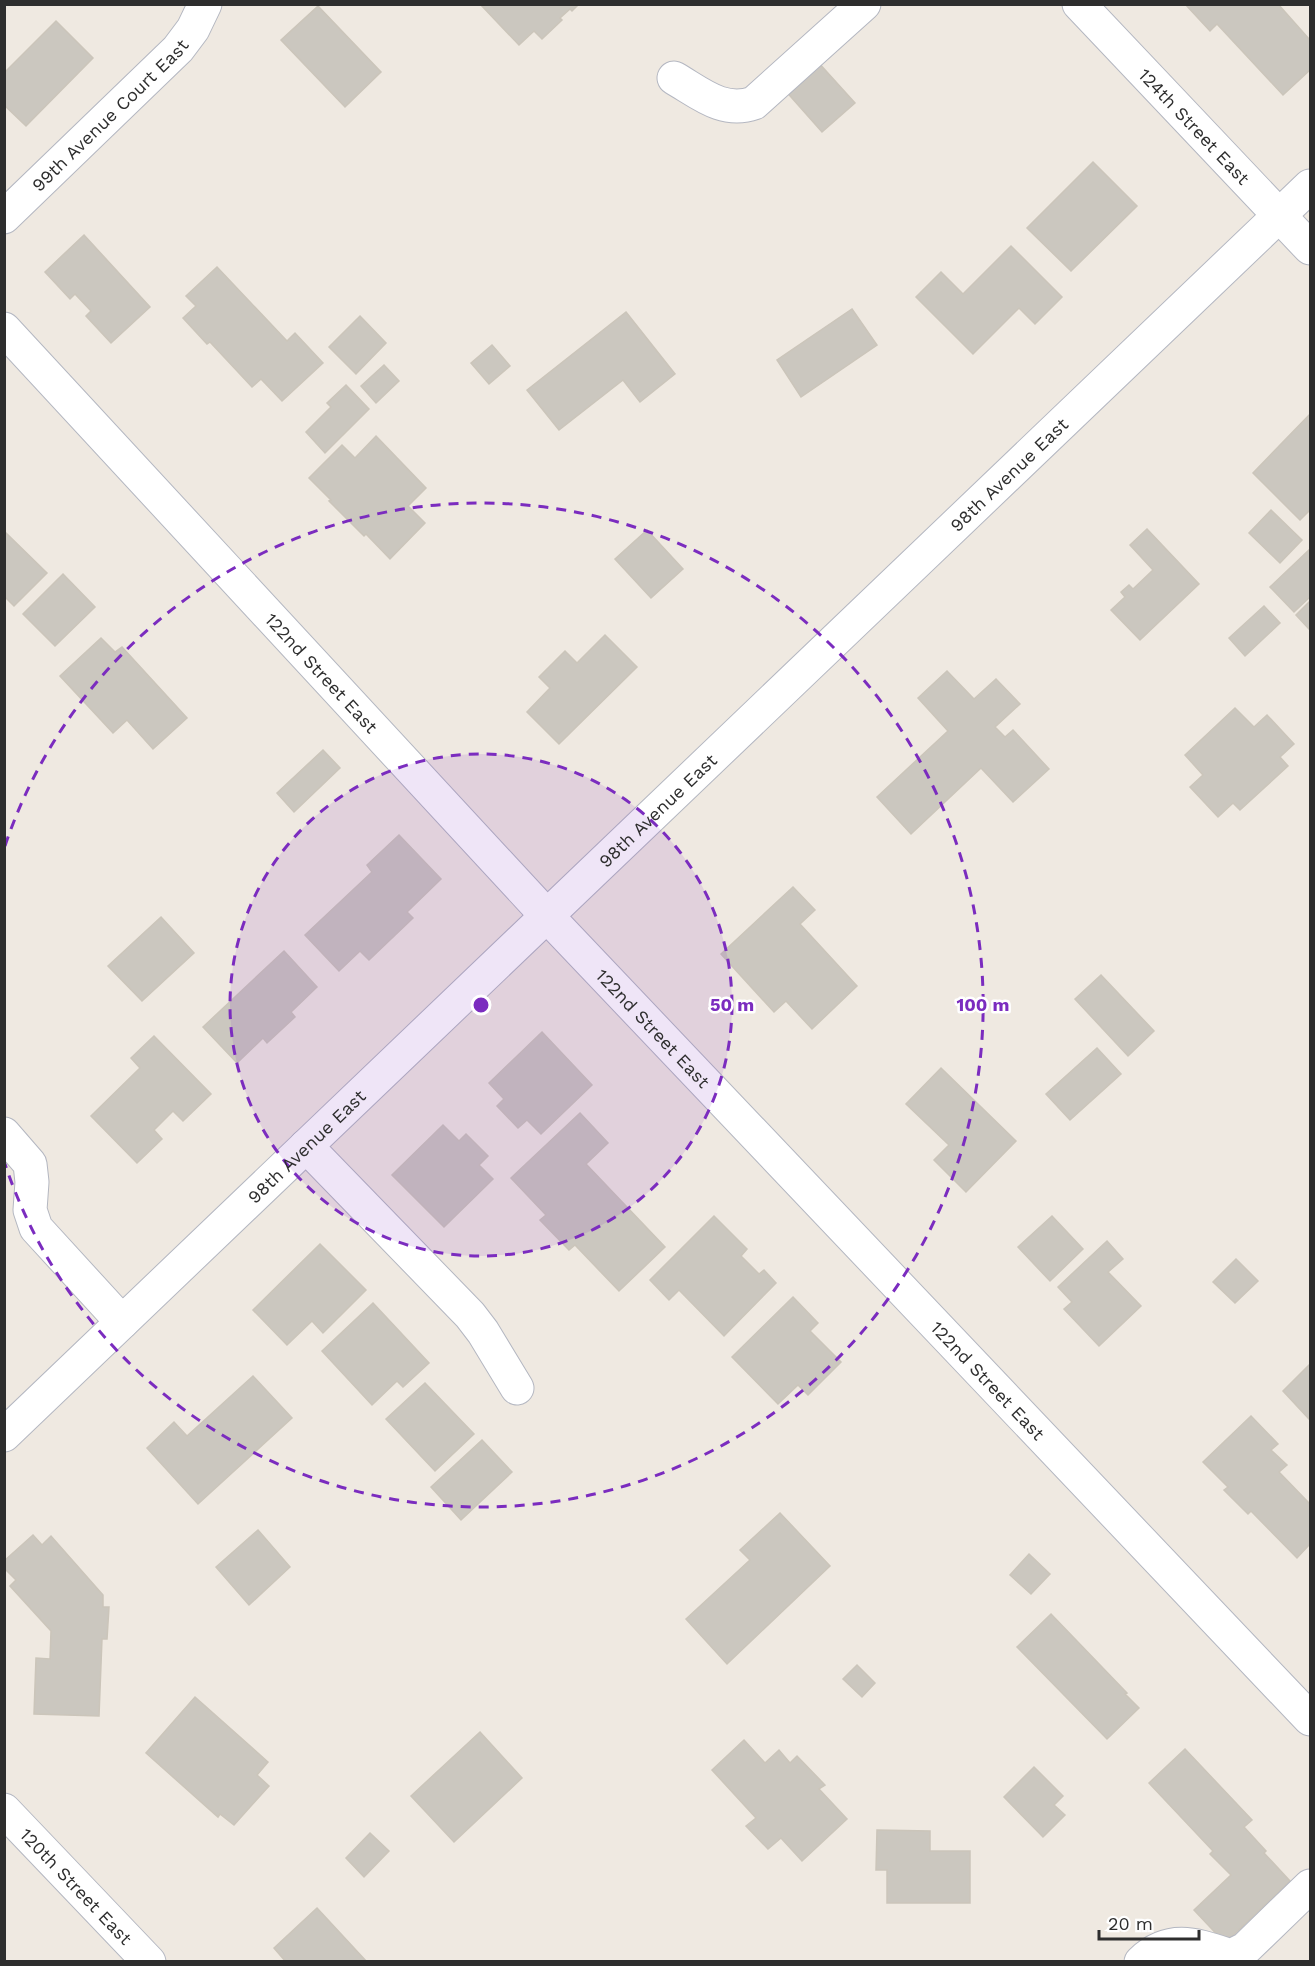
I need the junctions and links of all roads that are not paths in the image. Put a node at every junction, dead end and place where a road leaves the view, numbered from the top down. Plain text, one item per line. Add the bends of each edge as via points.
1 (205, 4) edge
2 (864, 4) edge
3 (1079, 4) edge
4 (674, 78) dead end
5 (1311, 186) edge
6 (1280, 216) junction
7 (4, 217) edge
8 (1311, 248) edge
9 (4, 329) edge
10 (547, 916) junction
11 (4, 1134) edge
12 (306, 1146) junction
13 (122, 1322) junction
14 (517, 1388) dead end
15 (4, 1435) edge
16 (1311, 1719) edge
17 (4, 1810) edge
18 (1311, 1886) edge
19 (148, 1962) edge
20 (1141, 1962) edge

1 - 7 street, 99th Avenue Court East via 178,49
2 - 4 street via 754,103 741,108 723,106
3 - 6 street, 124th Street East
5 - 6 street, 98th Avenue East
6 - 8 street, 124th Street East
6 - 10 street, 98th Avenue East
9 - 10 street, 122nd Street East
10 - 12 street, 98th Avenue East
10 - 16 street, 122nd Street East
11 - 13 street via 30,1164 30,1210 36,1228
12 - 13 street, 98th Avenue East
12 - 14 street via 470,1315
13 - 15 street, 98th Avenue East
17 - 19 street, 120th Street East
18 - 20 street via 1245,1949 1231,1956 1186,1943 1167,1945

